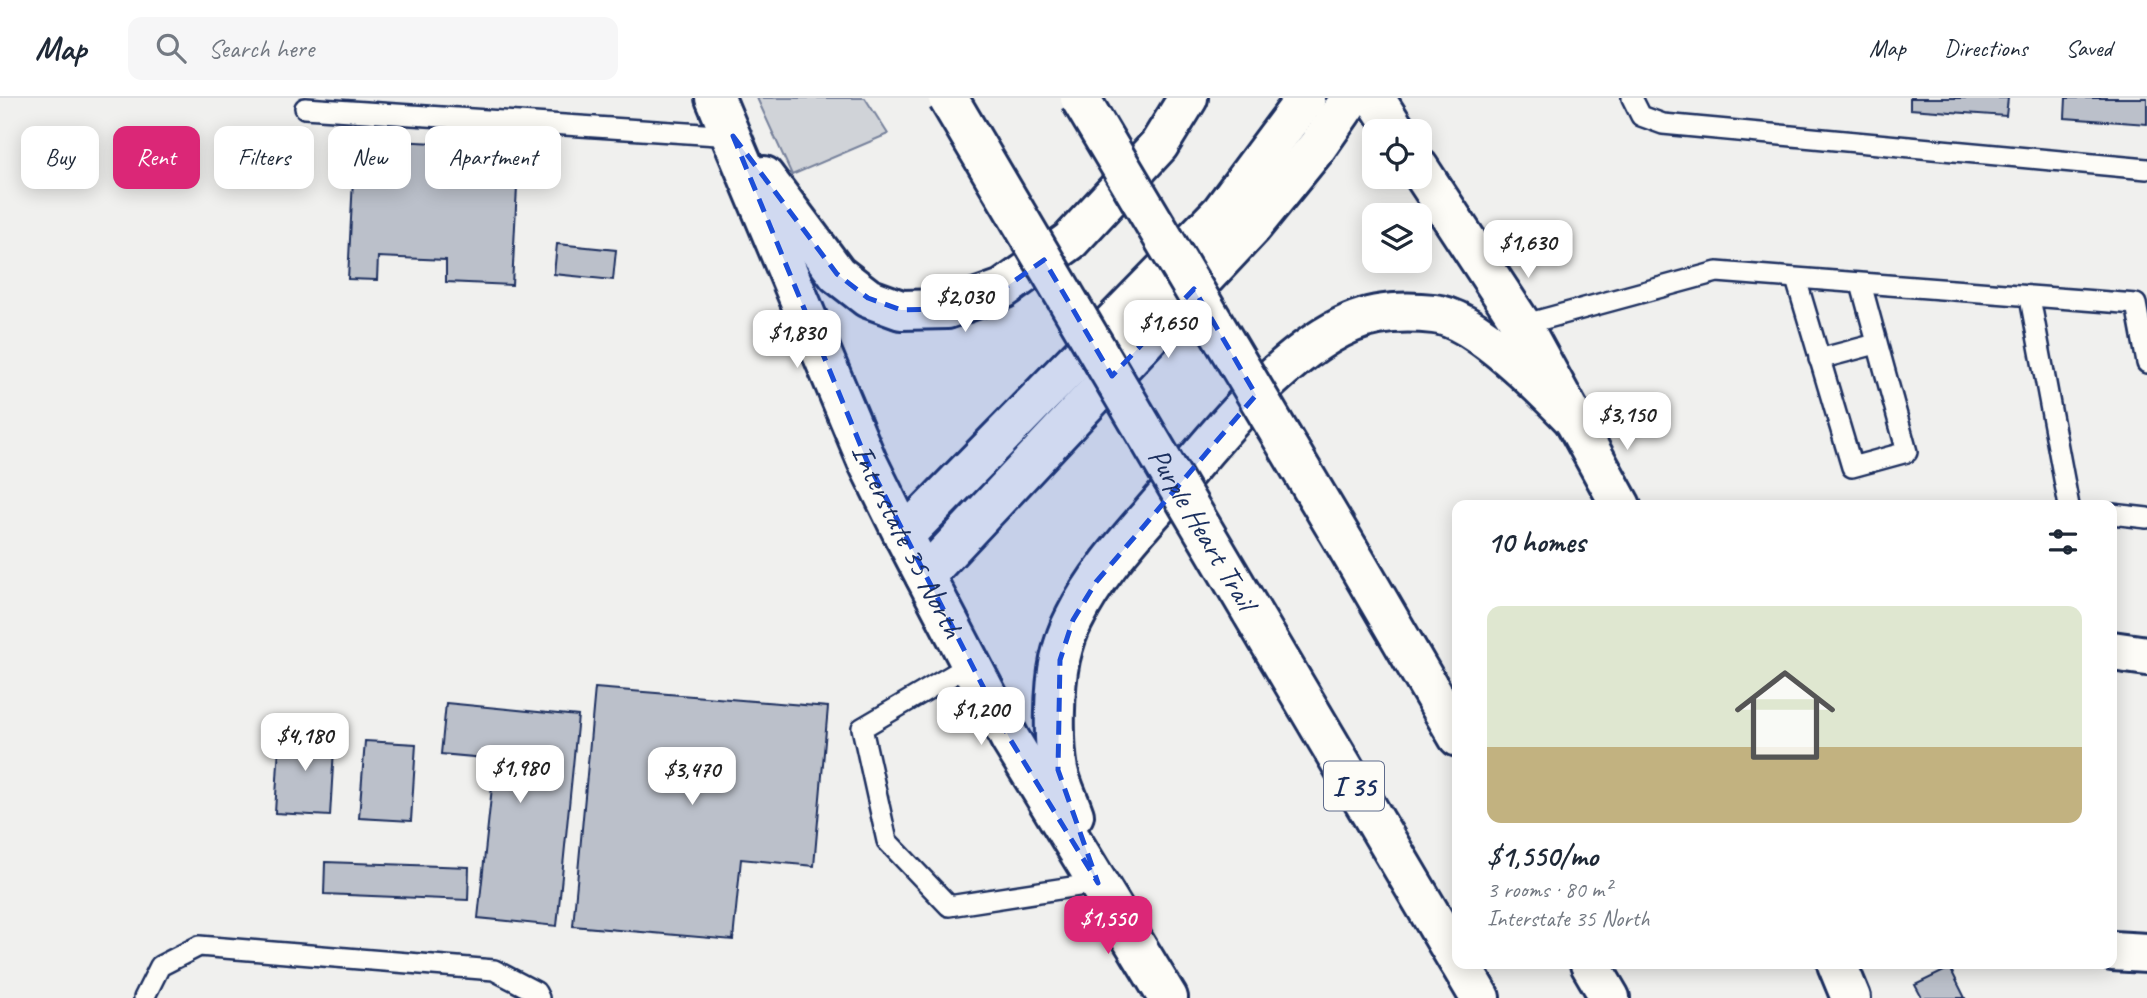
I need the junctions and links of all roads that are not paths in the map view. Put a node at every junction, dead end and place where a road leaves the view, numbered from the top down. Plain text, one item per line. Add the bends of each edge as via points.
1 (715, 98) edge
2 (948, 98) edge
3 (1080, 98) edge
4 (1188, 98) edge
5 (1306, 98) edge
6 (1351, 98) edge
7 (1375, 98) edge
8 (1632, 98) edge
9 (305, 108) dead end
10 (1388, 119) edge
11 (733, 136) junction
12 (2147, 169) edge
13 (1432, 188) edge
14 (1796, 279) junction
15 (1861, 284) junction
16 (2030, 298) junction
17 (1522, 325) junction
18 (1877, 344) junction
19 (1819, 359) junction
20 (2147, 363) edge
21 (1580, 426) junction
22 (1618, 500) edge
23 (2068, 500) edge
24 (2117, 514) edge
25 (2147, 517) edge
26 (904, 536) junction
27 (925, 576) junction
28 (2117, 652) edge
29 (2147, 656) edge
30 (971, 664) junction
31 (1452, 727) edge
32 (1098, 883) junction
33 (1452, 951) edge
34 (2117, 951) edge
35 (2147, 953) edge
36 (1463, 969) edge
37 (1593, 969) edge
38 (1838, 969) edge
39 (144, 998) edge
40 (539, 998) edge
41 (1168, 998) edge
42 (1480, 998) edge
43 (1609, 998) edge
44 (1851, 998) edge

1 - 11 main road, Interstate 35 North
2 - 33 main road, Purple Heart Trail / I 35, bridge
3 - 31 main road, bridge
4 - 11 main road via 1159,145 1070,241 1003,289 947,309 901,310 868,298 837,275
5 - 26 main road via 1221,212
6 - 27 main road via 1251,228
7 - 10 main road
8 - 12 lane via 1641,116 1663,124
9 - 11 lane
11 - 26 main road, Interstate 35 North via 862,449
13 - 17 main road
14 - 15 lane
14 - 17 lane via 1717,272
14 - 19 lane
15 - 16 lane
15 - 18 lane
16 - 20 lane via 2136,304
16 - 23 lane
17 - 21 main road
18 - 19 lane
18 - 19 lane via 1907,452 1852,467
21 - 22 main road
21 - 32 main road via 1529,374 1477,333 1437,314 1389,313 1351,323 1273,378 1228,423 1127,542 1073,620 1060,660 1058,770
24 - 25 lane
26 - 27 main road, Interstate 35 North
27 - 30 main road, Interstate 35 North
28 - 29 main road
30 - 32 main road, Interstate 35 North via 1010,739
30 - 32 lane via 862,728 887,841 949,906
32 - 41 main road, Interstate 35 North
34 - 35 main road
36 - 42 main road, Purple Heart Trail / I 35
37 - 43 main road
38 - 44 main road
39 - 40 lane via 160,966 199,946 494,970 536,992

